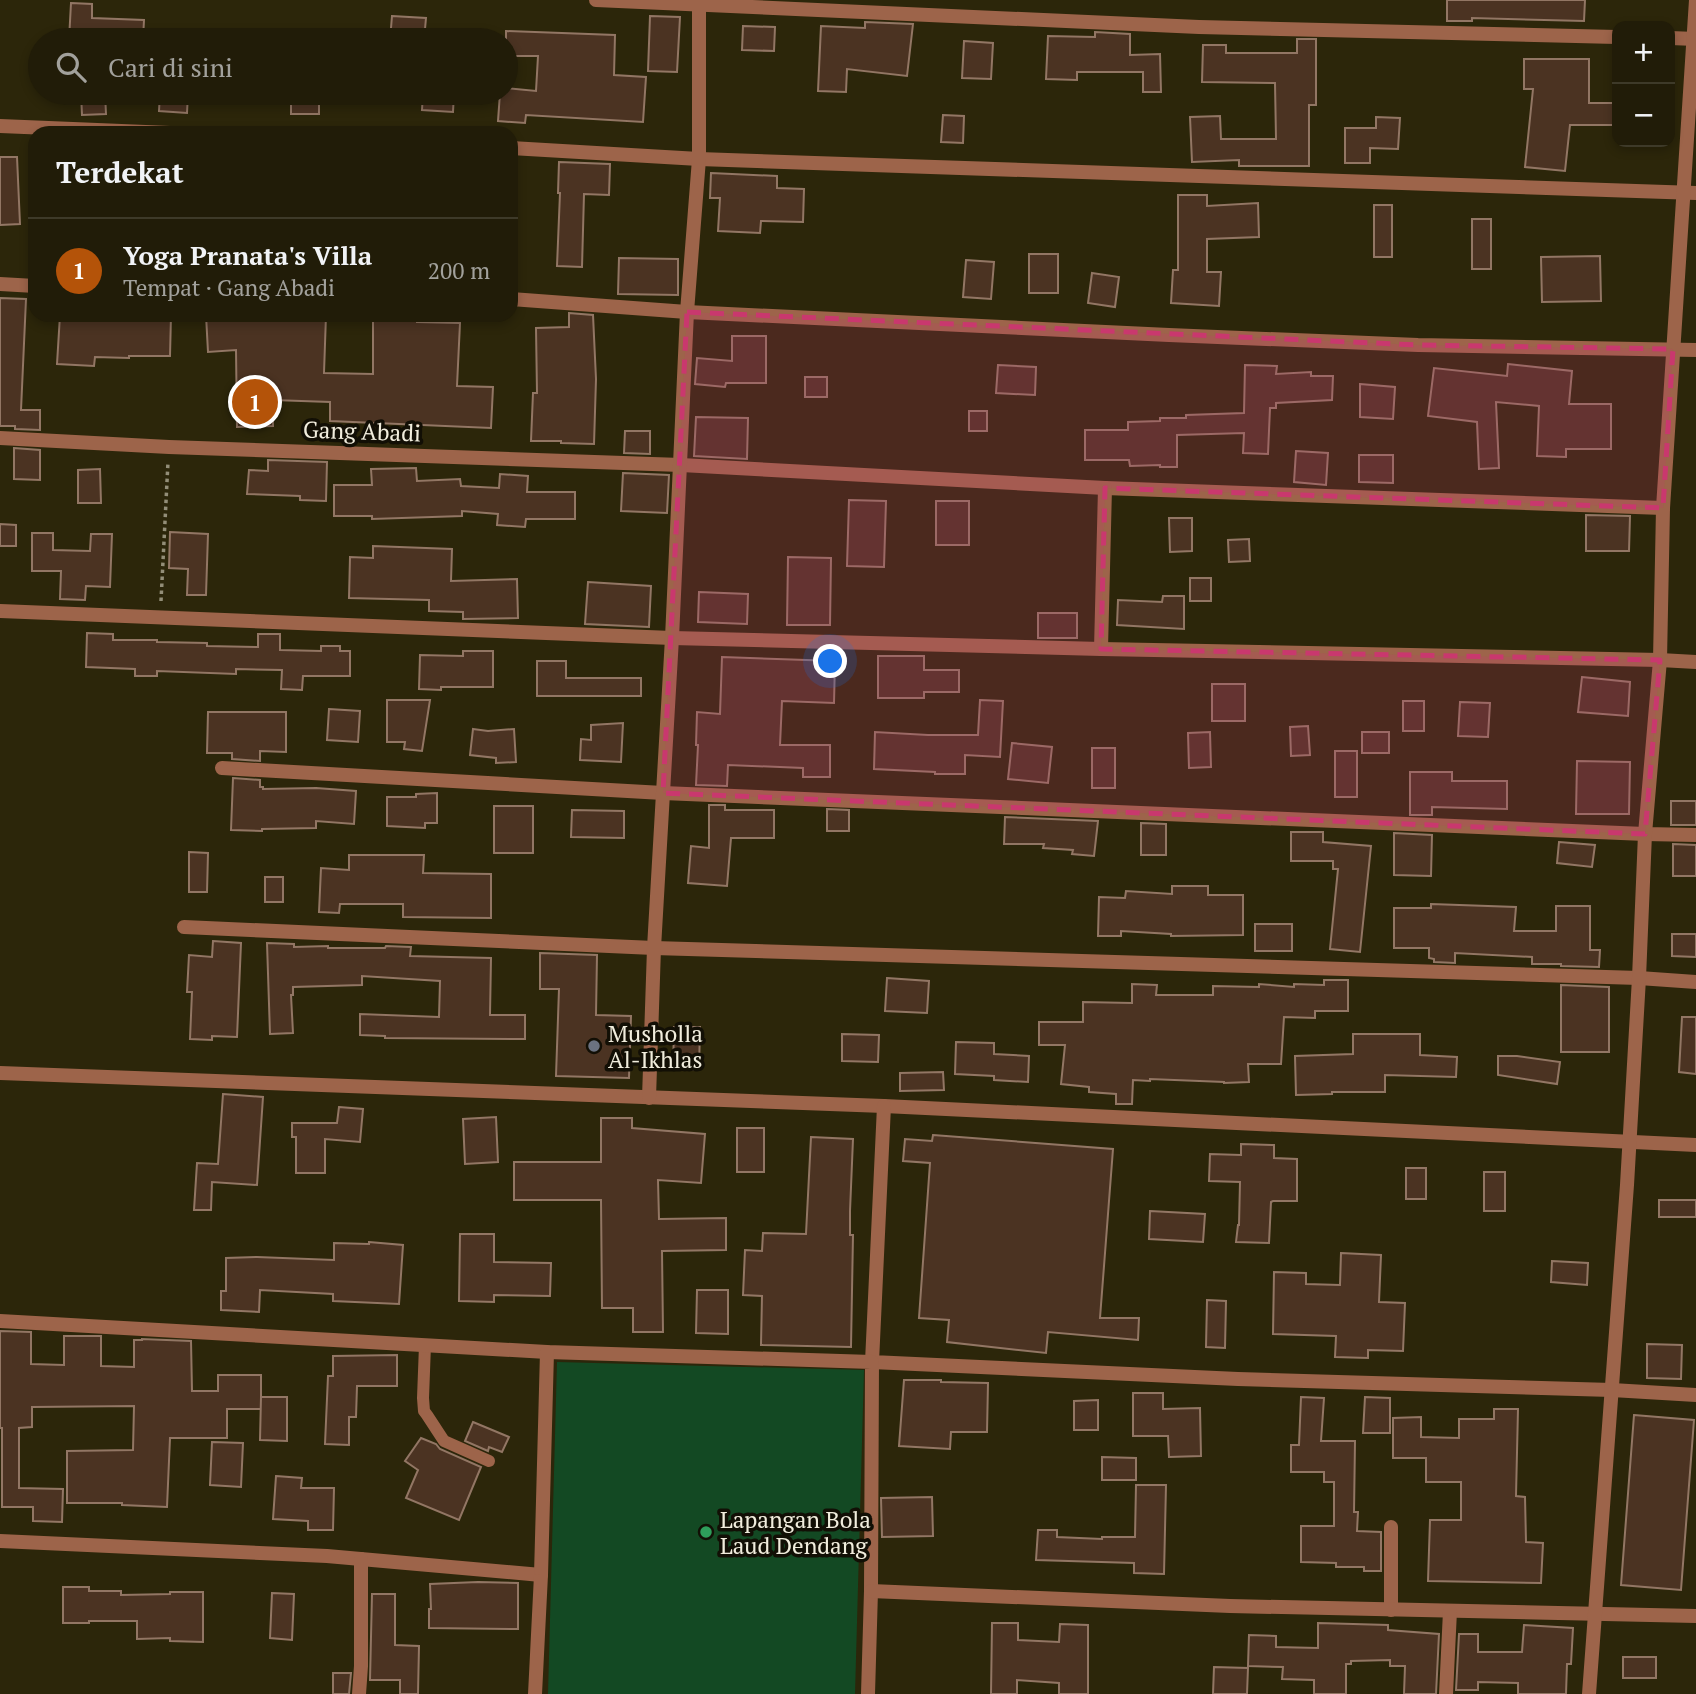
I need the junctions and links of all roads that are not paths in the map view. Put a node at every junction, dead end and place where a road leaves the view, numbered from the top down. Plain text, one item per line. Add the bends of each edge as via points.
1 (596, 0) edge
2 (1696, 0) edge
3 (699, 2) edge
4 (1612, 37) edge
5 (1675, 38) edge
6 (1695, 39) edge
7 (0, 126) edge
8 (28, 127) edge
9 (518, 148) edge
10 (699, 159) junction
11 (1690, 193) edge
12 (0, 284) edge
13 (28, 286) edge
14 (518, 300) edge
15 (687, 312) junction
16 (1673, 349) junction
17 (1696, 351) edge
18 (0, 438) edge
19 (681, 465) junction
20 (1105, 488) junction
21 (1663, 508) junction
22 (0, 611) edge
23 (672, 638) junction
24 (1101, 649) junction
25 (1660, 660) junction
26 (1696, 662) edge
27 (222, 768) dead end
28 (663, 793) junction
29 (1645, 834) junction
30 (1696, 835) edge
31 (184, 927) dead end
32 (654, 948) junction
33 (1639, 978) junction
34 (1696, 982) edge
35 (0, 1073) edge
36 (649, 1098) junction
37 (884, 1106) junction
38 (1629, 1142) junction
39 (1696, 1145) edge
40 (0, 1321) edge
41 (425, 1345) junction
42 (547, 1352) junction
43 (872, 1362) junction
44 (1612, 1390) junction
45 (1696, 1395) edge
46 (489, 1461) dead end
47 (1391, 1527) dead end
48 (0, 1541) edge
49 (361, 1559) junction
50 (541, 1574) junction
51 (871, 1591) junction
52 (1391, 1609) junction
53 (1450, 1611) junction
54 (1595, 1613) junction
55 (1696, 1616) edge
56 (359, 1694) edge
57 (536, 1694) edge
58 (868, 1694) edge
59 (1446, 1694) edge
60 (1589, 1694) edge

1 - 3 street
2 - 6 street
3 - 4 street via 1199,27
3 - 10 street
5 - 6 street
6 - 11 street
7 - 8 street
9 - 10 street
10 - 11 street
10 - 15 street
11 - 16 street
12 - 13 street
14 - 15 street
15 - 16 street via 1418,345
15 - 19 street
16 - 17 street
16 - 21 street
18 - 19 street, Gang Abadi
19 - 20 street, Gang Abadi
19 - 23 street
20 - 21 street, Gang Abadi
20 - 24 street
21 - 25 street
22 - 23 street
23 - 24 street
23 - 28 street
24 - 25 street
25 - 26 street
25 - 29 street
27 - 28 street
28 - 29 street
28 - 32 street
29 - 30 street
29 - 33 street
31 - 32 street
32 - 33 street
32 - 36 street
33 - 34 street
33 - 38 street
35 - 36 street
36 - 37 street
37 - 38 street
37 - 43 street
38 - 39 street
38 - 44 street
40 - 41 street
41 - 42 street
41 - 46 lane via 426,1415 444,1441
42 - 43 street
42 - 50 street
43 - 44 street
43 - 51 street
44 - 45 street
44 - 54 street
47 - 52 street
48 - 49 street
49 - 50 street
49 - 56 street
50 - 57 street
51 - 52 street
51 - 58 street
52 - 53 street
53 - 54 street
53 - 59 street
54 - 55 street
54 - 60 street

